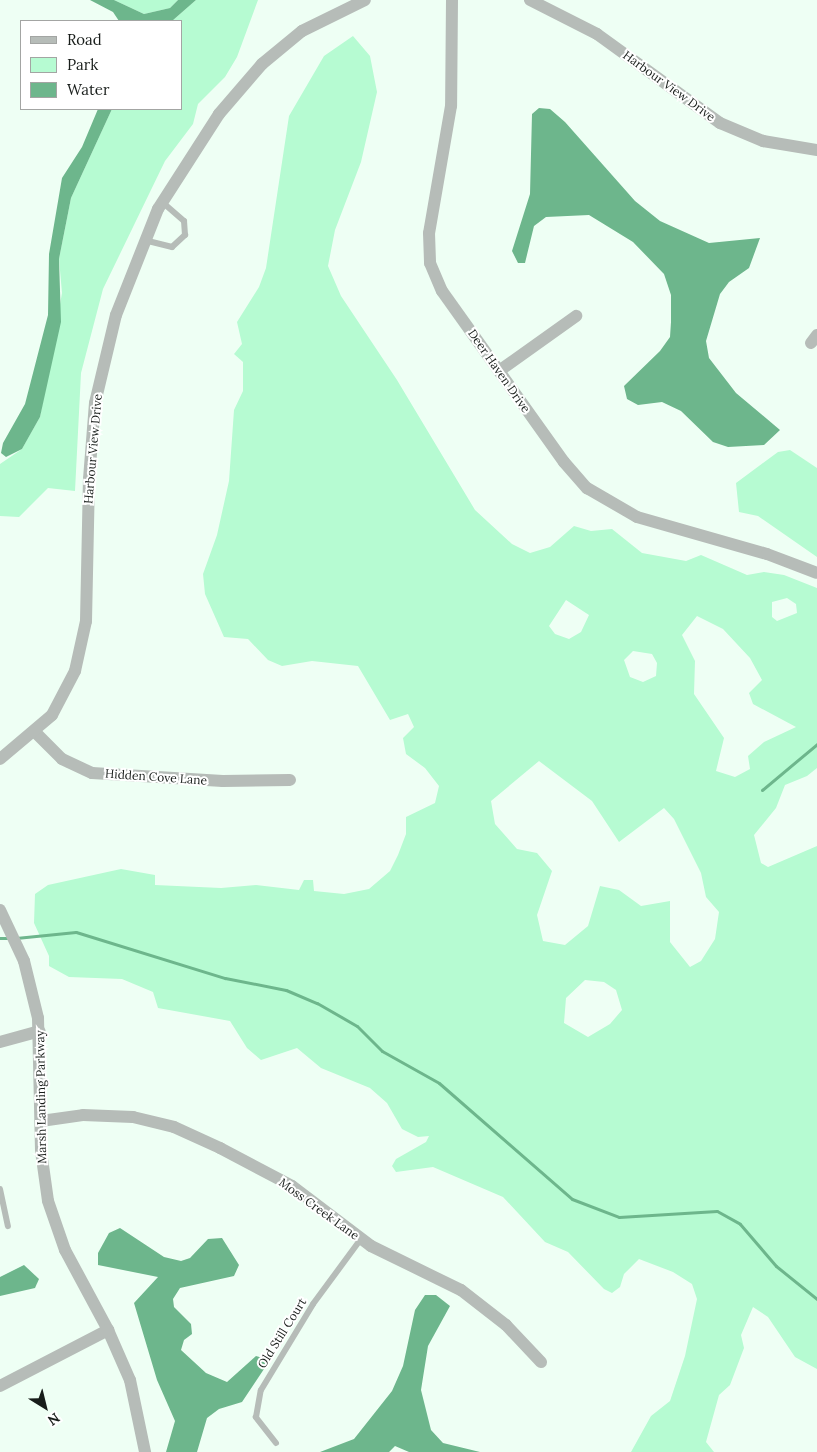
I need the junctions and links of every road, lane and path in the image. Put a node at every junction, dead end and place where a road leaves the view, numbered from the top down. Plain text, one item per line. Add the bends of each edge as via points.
1 (365, 0) edge
2 (452, 0) edge
3 (531, 0) edge
4 (817, 150) edge
5 (162, 202) junction
6 (144, 240) junction
7 (576, 316) dead end
8 (499, 371) junction
9 (817, 573) edge
10 (35, 732) junction
11 (0, 759) edge
12 (290, 780) dead end
13 (0, 910) edge
14 (40, 1031) junction
15 (0, 1042) edge
16 (41, 1121) junction
17 (0, 1189) edge
18 (8, 1226) dead end
19 (361, 1239) junction
20 (108, 1330) junction
21 (541, 1362) dead end
22 (0, 1386) edge
23 (276, 1443) dead end
24 (146, 1452) edge

1 - 5 street, Harbour View Drive via 302,32 262,64 219,114
2 - 8 street, Deer Haven Drive via 451,106 428,248 442,291
3 - 4 street, Harbour View Drive via 597,34 720,123 763,141
5 - 6 street, Harbour View Drive
5 - 6 lane via 184,221 185,235 172,247
6 - 10 street, Harbour View Drive via 116,315 96,403 83,641 66,694
7 - 8 street
8 - 9 street, Deer Haven Drive via 571,472 606,502 636,517 767,554
10 - 11 street, Harbour View Drive
10 - 12 street, Hidden Cove Lane via 62,760 92,773 223,781
13 - 14 street, Marsh Landing Parkway via 20,947 34,993
14 - 15 street
14 - 16 street, Marsh Landing Parkway
16 - 19 street, Moss Creek Lane via 105,1114 174,1127 266,1171
16 - 20 street, Marsh Landing Parkway via 42,1168 58,1234
17 - 18 lane
19 - 21 street, Moss Creek Lane via 461,1290 506,1325
19 - 23 lane, Old Still Court via 313,1304 261,1390 256,1417
20 - 22 street
20 - 24 street, Marsh Landing Parkway via 137,1403

